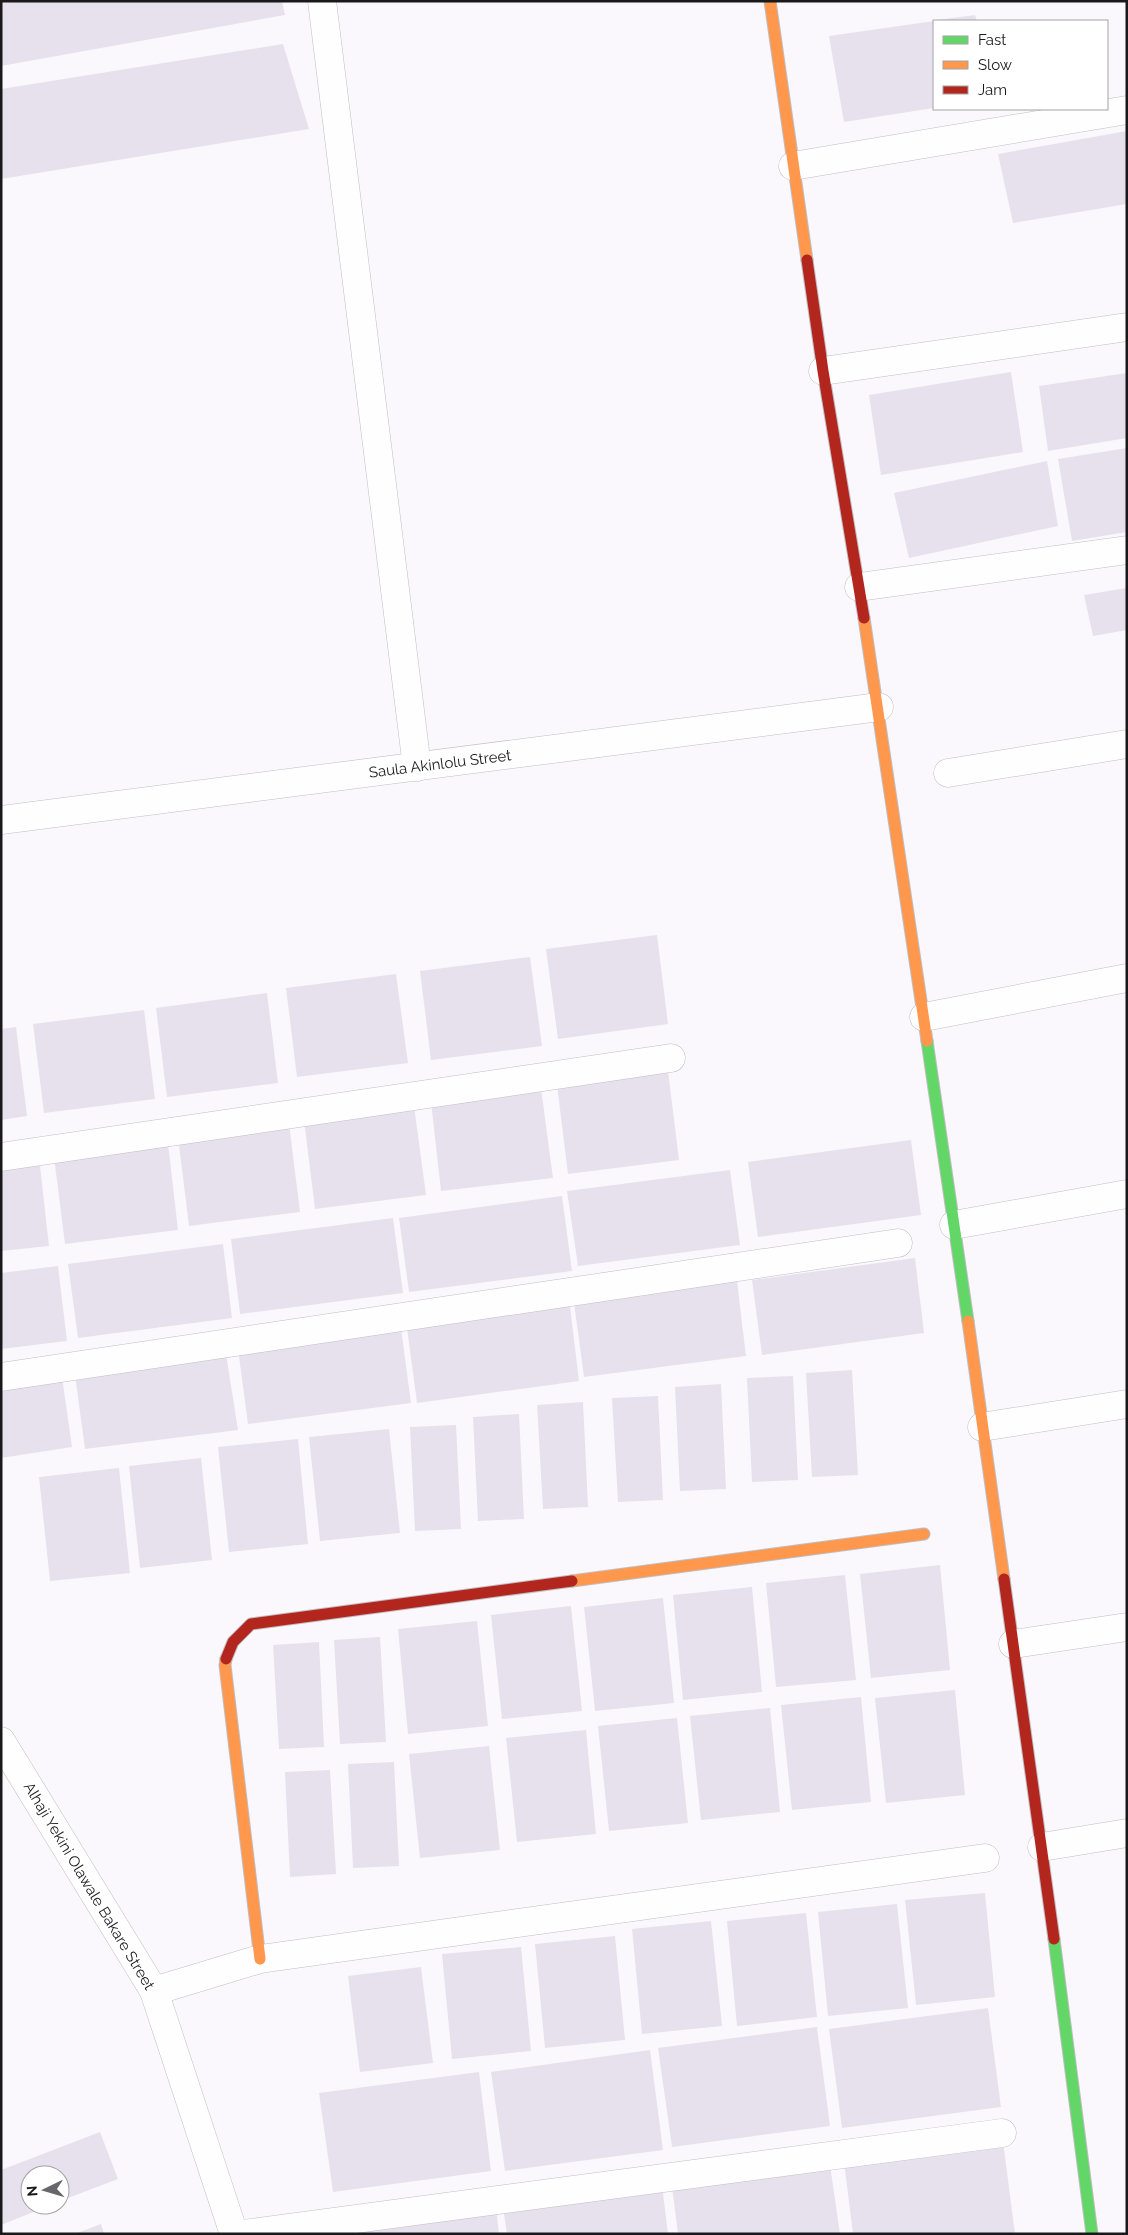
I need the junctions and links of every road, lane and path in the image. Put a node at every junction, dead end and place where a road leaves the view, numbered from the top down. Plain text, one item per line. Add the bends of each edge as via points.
1 (322, 1) edge
2 (770, 1) edge
3 (1127, 110) edge
4 (793, 166) junction
5 (1127, 327) edge
6 (823, 371) junction
7 (1127, 550) edge
8 (859, 587) junction
9 (879, 707) junction
10 (1127, 744) edge
11 (417, 767) junction
12 (948, 773) dead end
13 (1, 820) edge
14 (1127, 978) edge
15 (924, 1017) junction
16 (671, 1058) dead end
17 (1, 1157) edge
18 (1127, 1194) edge
19 (954, 1225) junction
20 (898, 1243) dead end
21 (1, 1377) edge
22 (1127, 1404) edge
23 (982, 1427) junction
24 (924, 1534) dead end
25 (1127, 1627) edge
26 (1013, 1644) junction
27 (1, 1742) edge
28 (1127, 1833) edge
29 (1042, 1847) junction
30 (985, 1858) dead end
31 (260, 1959) junction
32 (154, 1991) junction
33 (1002, 2133) dead end
34 (234, 2234) edge
35 (243, 2234) edge
36 (1092, 2234) edge

1 - 11 street
2 - 4 street
3 - 4 street
4 - 6 street
5 - 6 street
6 - 8 street
7 - 8 street
8 - 9 street
9 - 11 street, Saula Akinlolu Street
9 - 15 street
10 - 12 street
11 - 13 street, Saula Akinlolu Street
14 - 15 street
15 - 19 street
16 - 17 street
18 - 19 street
19 - 23 street
20 - 21 street
22 - 23 street
23 - 26 street
24 - 31 street via 251,1624 236,1636 226,1652 225,1665
25 - 26 street
26 - 29 street
27 - 32 street, Alhaji Yekini Olawale Bakare Street
28 - 29 street
29 - 36 street
30 - 31 street
31 - 32 street
32 - 34 street, Alhaji Yekini Olawale Bakare Street
33 - 35 street

